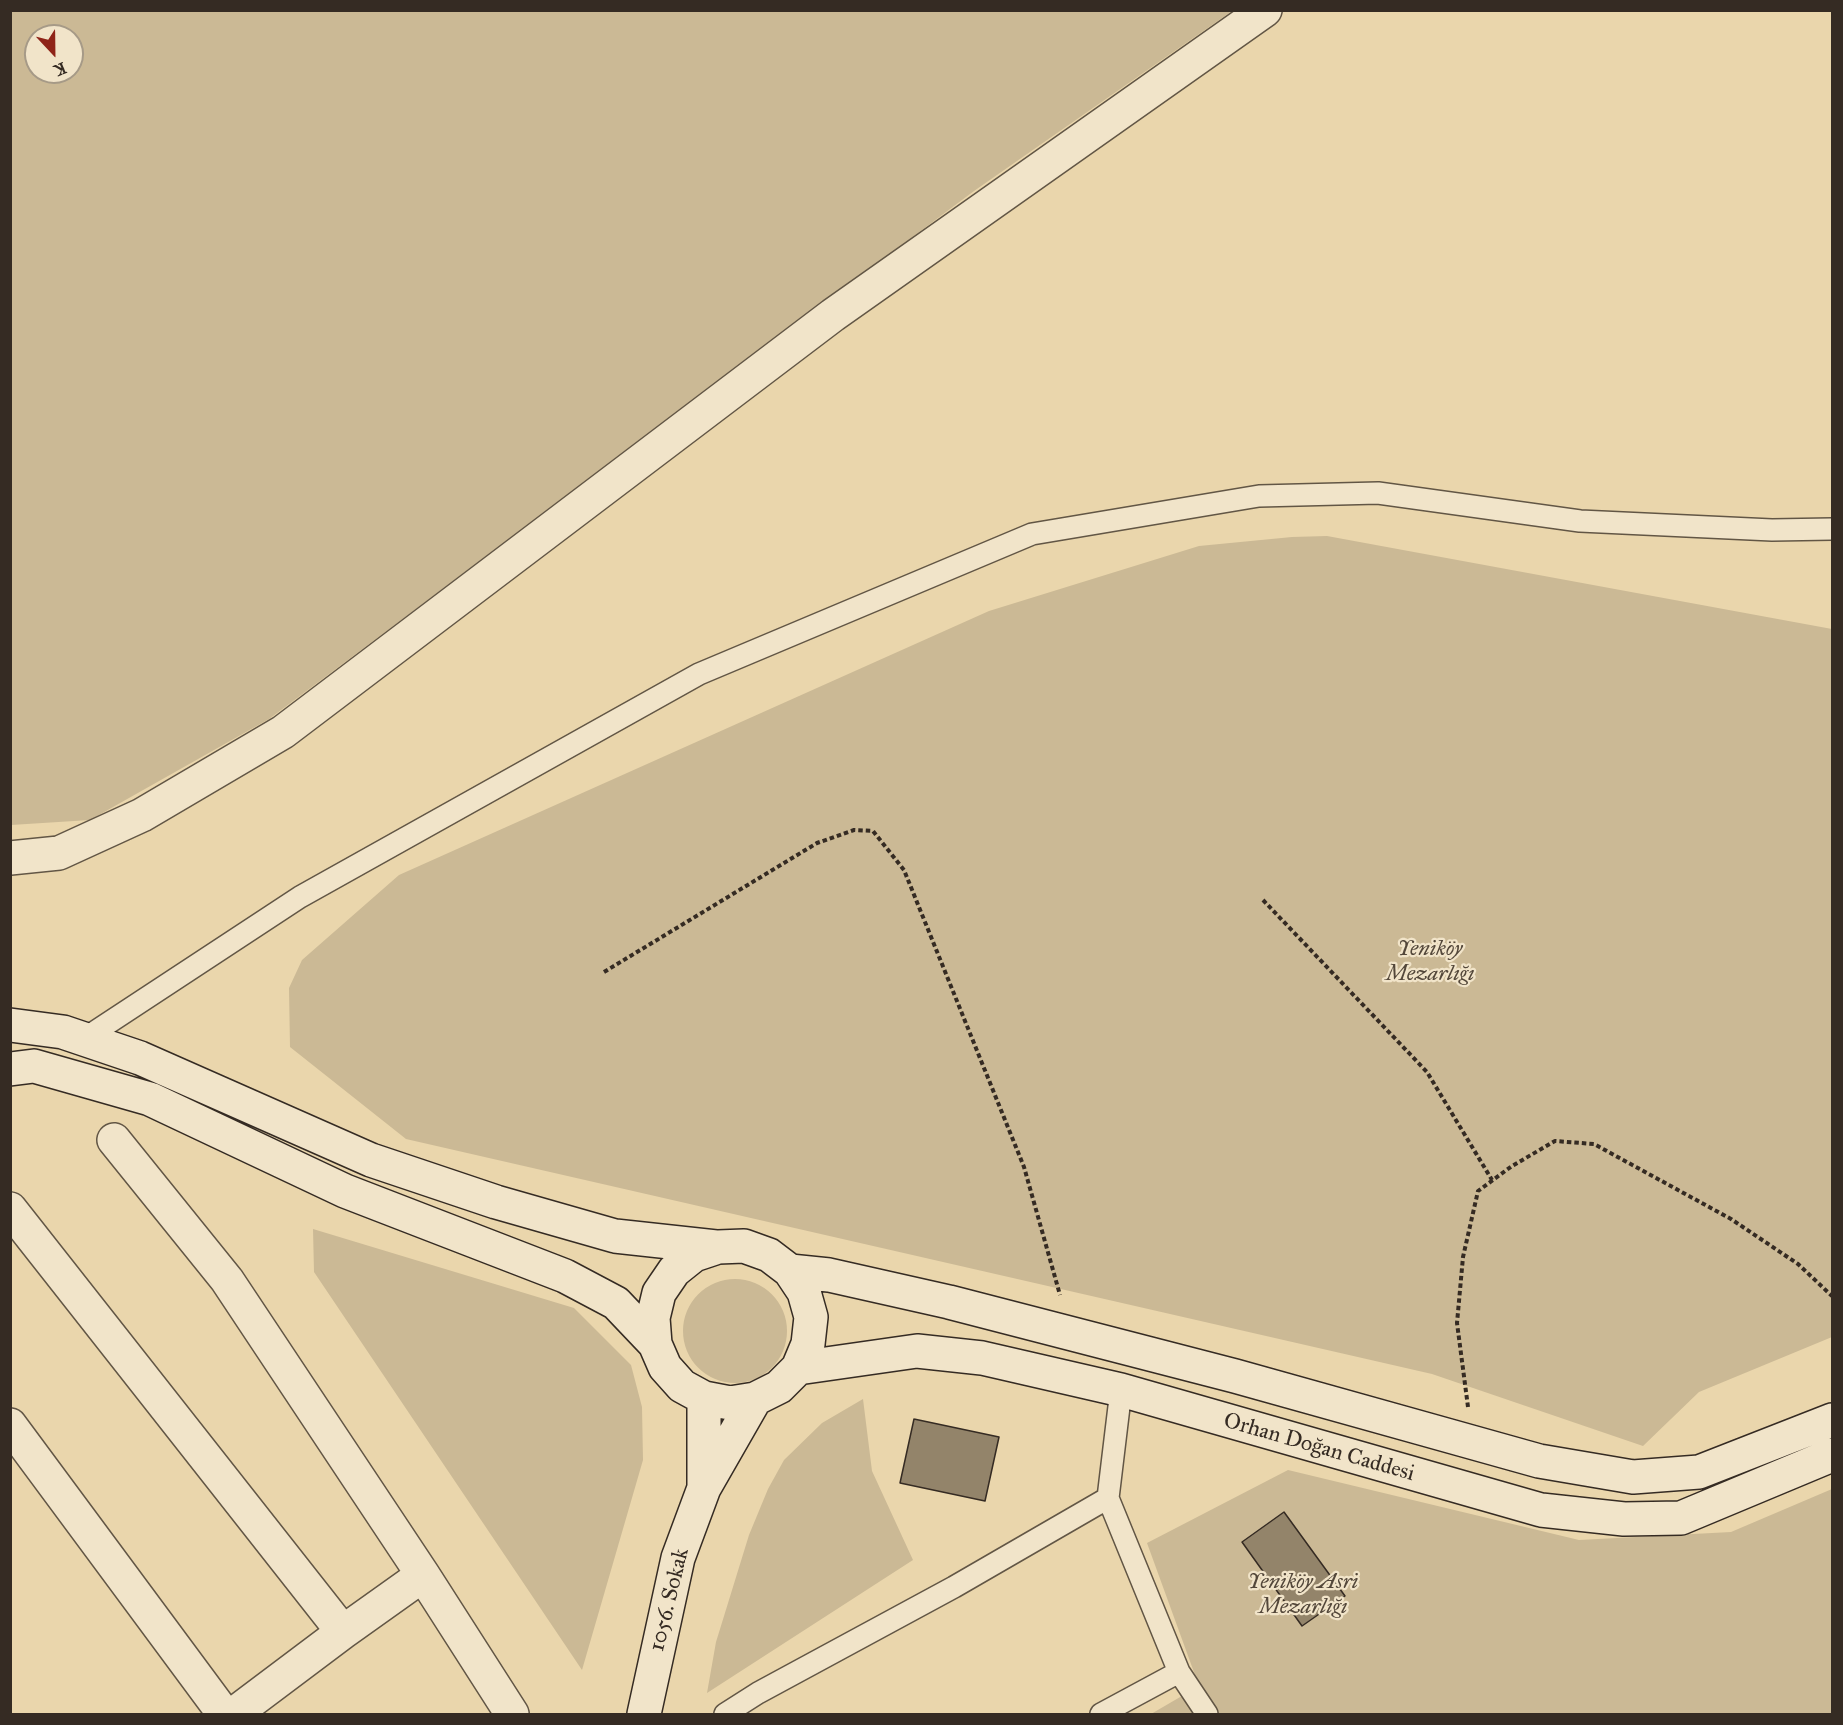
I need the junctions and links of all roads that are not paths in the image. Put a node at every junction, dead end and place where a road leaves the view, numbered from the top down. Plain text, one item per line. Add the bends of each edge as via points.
1 (1265, 10) edge
2 (1833, 529) edge
3 (10, 858) edge
4 (10, 1024) edge
5 (84, 1039) junction
6 (10, 1069) edge
7 (114, 1140) dead end
8 (10, 1209) edge
9 (718, 1247) junction
10 (790, 1271) junction
11 (655, 1344) junction
12 (798, 1368) junction
13 (1121, 1390) junction
14 (704, 1398) junction
15 (755, 1399) junction
16 (1833, 1420) edge
17 (10, 1425) edge
18 (1833, 1455) edge
19 (704, 1488) junction
20 (1108, 1498) junction
21 (423, 1575) junction
22 (343, 1632) junction
23 (1179, 1672) junction
24 (224, 1714) edge
25 (234, 1714) edge
26 (512, 1714) edge
27 (644, 1714) edge
28 (725, 1714) edge
29 (1101, 1714) edge
30 (1207, 1714) edge

1 - 3 main road via 833,315 283,732 142,814 59,853
2 - 5 lane via 1580,521 1378,493 1259,496 1032,534 699,674 300,897
4 - 5 main road
5 - 9 main road via 140,1058 371,1160 496,1202 615,1236
6 - 11 main road via 34,1066 150,1099 345,1191 565,1276 616,1303
7 - 21 main road via 227,1280
8 - 22 main road
9 - 10 main road via 744,1246
9 - 11 main road via 694,1255 674,1271 659,1293 653,1318
10 - 12 main road via 804,1292 810,1317 808,1344
10 - 16 main road via 829,1275 1056,1328 1539,1461 1633,1478 1699,1472
11 - 14 main road via 665,1367 682,1386
12 - 13 main road, Orhan Doğan Caddesi via 917,1351 982,1358
12 - 15 main road via 779,1387
13 - 18 main road, Orhan Doğan Caddesi via 1541,1510 1624,1519 1681,1518
13 - 20 lane
14 - 15 main road via 730,1403
14 - 19 main road
15 - 19 main road
17 - 24 main road
19 - 27 main road, 1056. Sokak via 678,1558
20 - 23 lane
20 - 28 lane
21 - 22 main road
21 - 26 main road
22 - 25 main road
23 - 29 lane
23 - 30 lane

